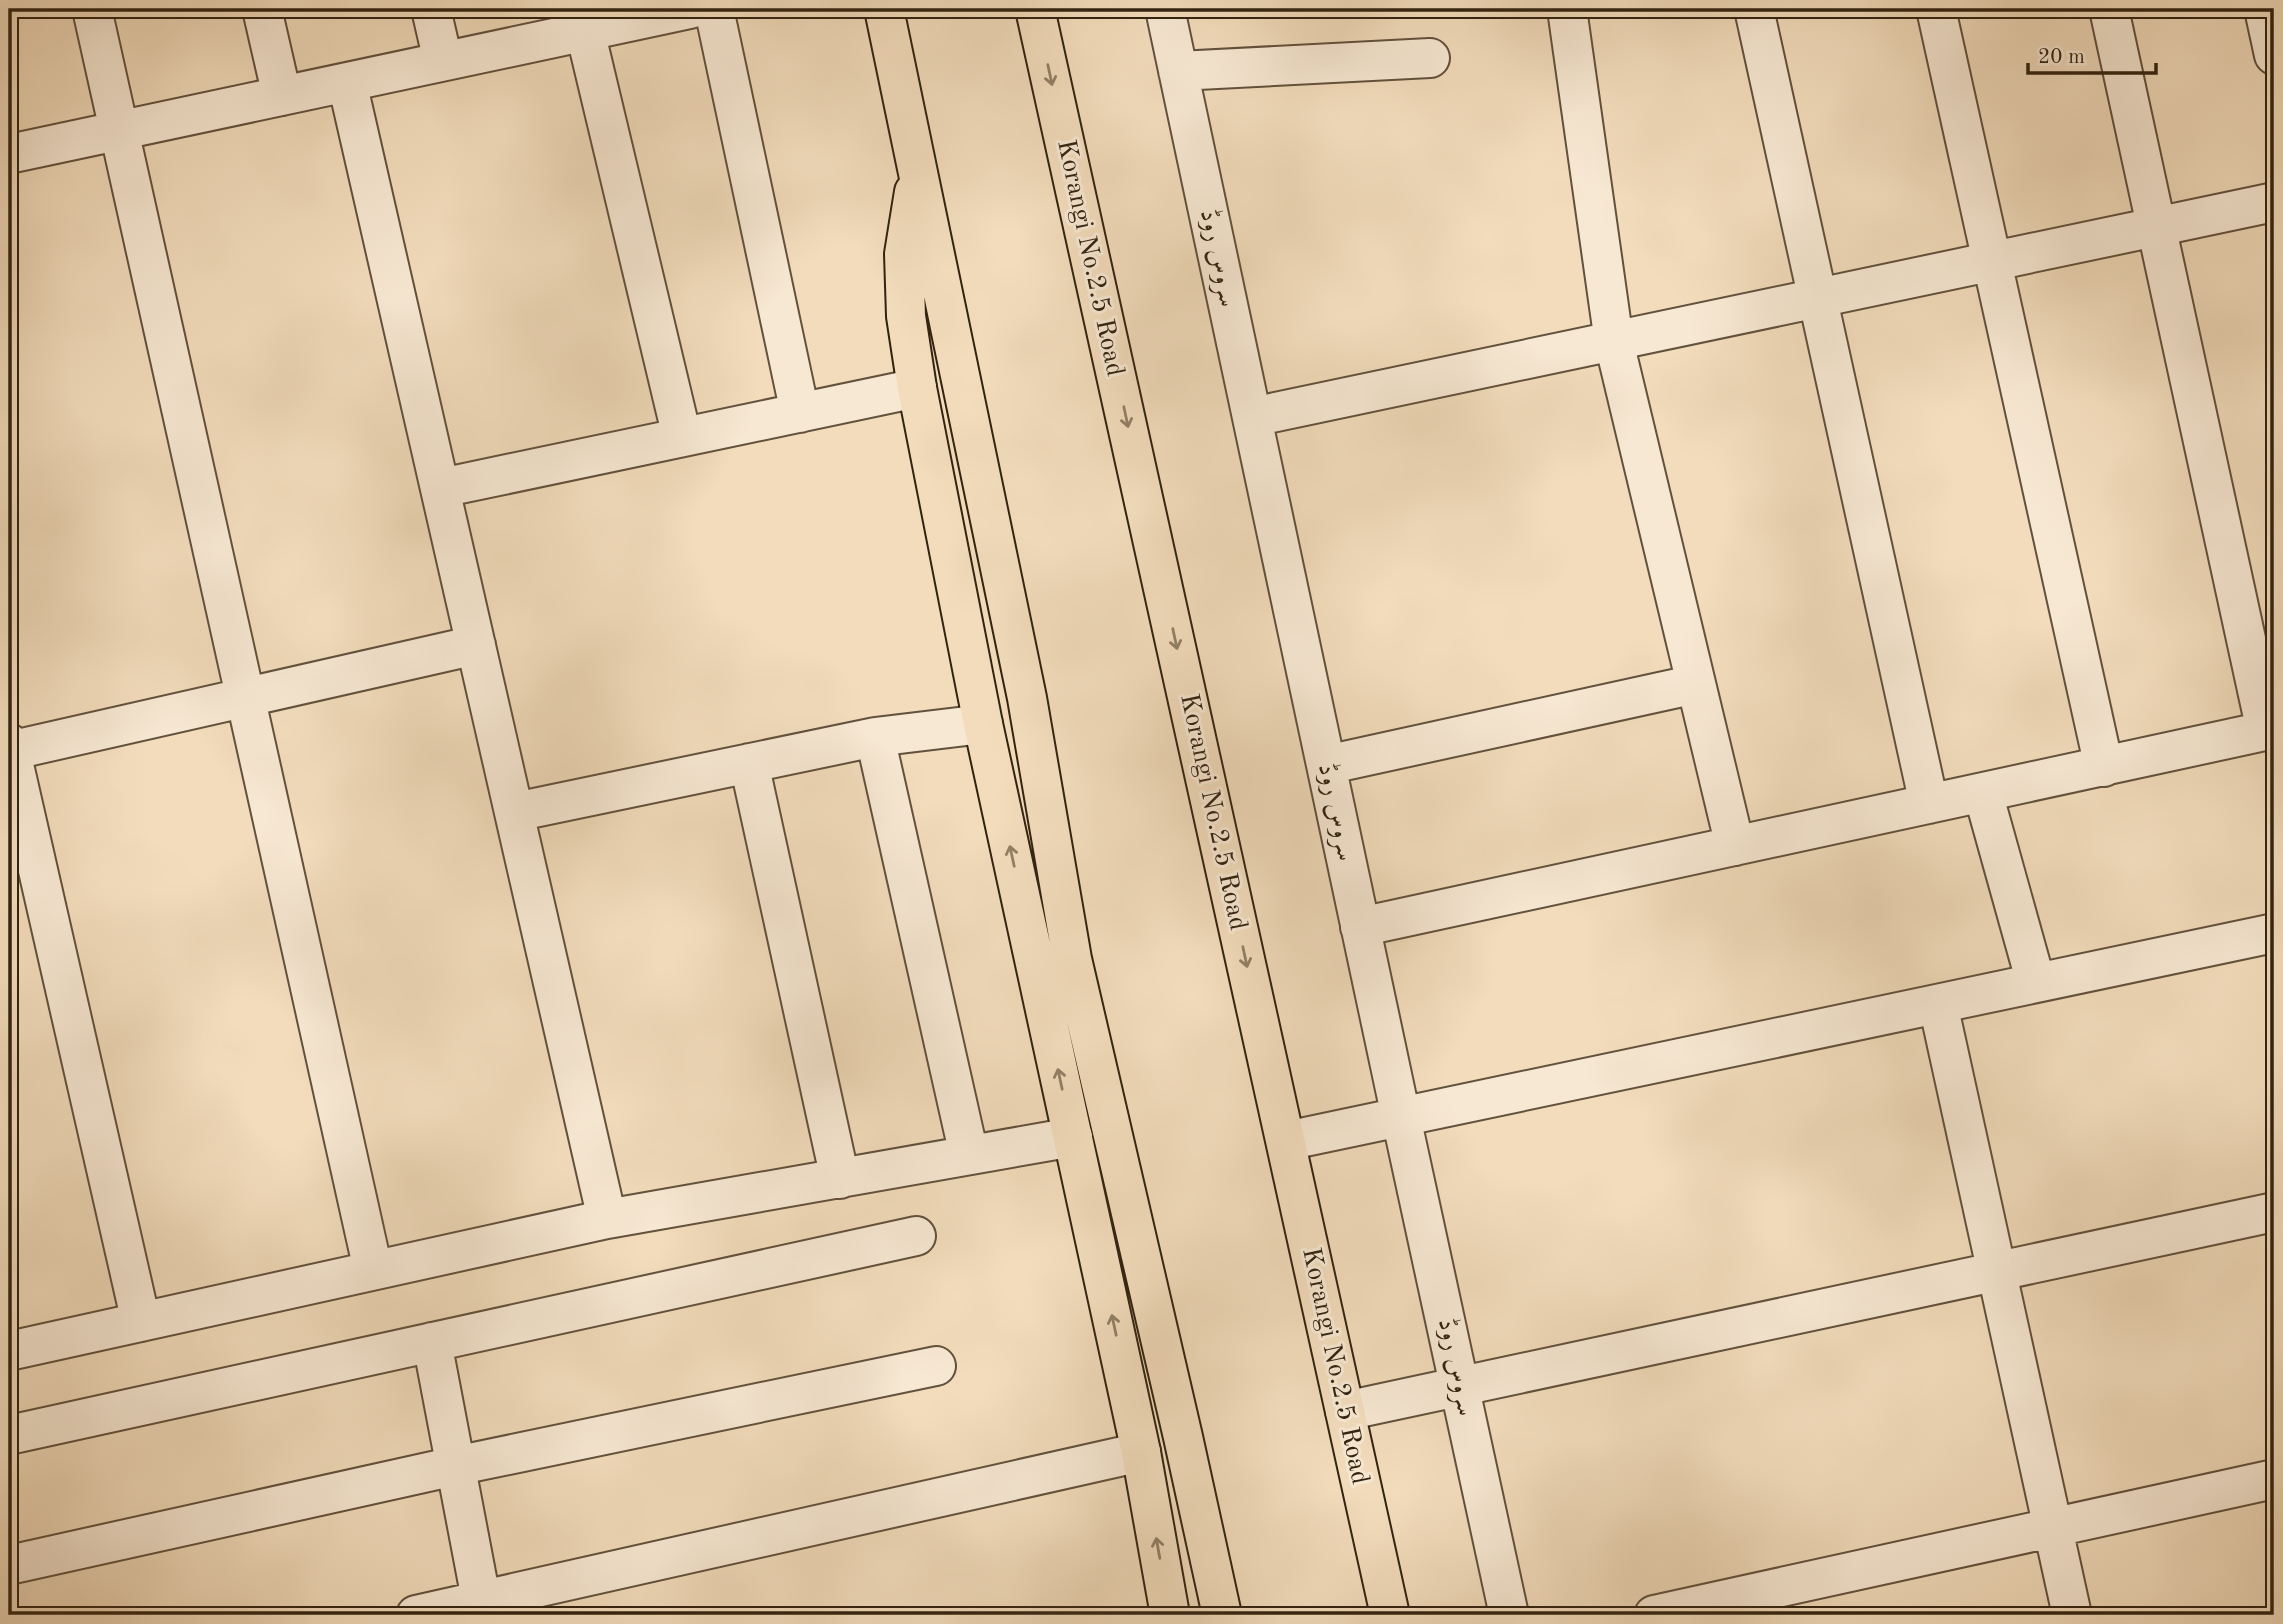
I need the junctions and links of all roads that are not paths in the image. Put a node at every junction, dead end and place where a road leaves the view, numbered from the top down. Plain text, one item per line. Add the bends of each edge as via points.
1 (92, 9) edge
2 (262, 9) edge
3 (431, 9) edge
4 (690, 9) edge
5 (714, 9) edge
6 (884, 9) edge
7 (1035, 9) edge
8 (1165, 9) edge
9 (1567, 9) edge
10 (1754, 9) edge
11 (1936, 9) edge
12 (2109, 9) edge
13 (2264, 9) edge
14 (585, 31) junction
15 (2274, 55) edge
16 (1430, 58) dead end
17 (443, 61) junction
18 (1178, 71) junction
19 (347, 82) junction
20 (282, 96) junction
21 (120, 130) junction
22 (9, 154) edge
23 (917, 170) junction
24 (2274, 202) edge
25 (2156, 227) junction
26 (1992, 261) junction
27 (1818, 298) junction
28 (1614, 342) junction
29 (917, 388) junction
30 (800, 412) junction
31 (1252, 418) junction
32 (682, 437) junction
33 (441, 488) junction
34 (476, 645) junction
35 (1696, 684) junction
36 (246, 697) junction
37 (983, 724) junction
38 (2270, 730) edge
39 (875, 737) junction
40 (9, 748) edge
41 (749, 763) junction
42 (1326, 765) junction
43 (2105, 767) junction
44 (1983, 793) junction
45 (1929, 804) junction
46 (514, 812) junction
47 (1735, 846) junction
48 (1360, 927) junction
49 (2274, 933) edge
50 (2036, 983) junction
51 (1938, 1004) junction
52 (1401, 1117) junction
53 (1073, 1137) junction
54 (1286, 1141) junction
55 (968, 1155) junction
56 (840, 1179) junction
57 (2274, 1212) edge
58 (607, 1219) junction
59 (916, 1236) dead end
60 (373, 1270) junction
61 (1997, 1272) junction
62 (141, 1322) junction
63 (432, 1342) junction
64 (9, 1351) edge
65 (936, 1366) dead end
66 (1460, 1386) junction
67 (1345, 1411) junction
68 (9, 1435) edge
69 (1142, 1452) junction
70 (455, 1466) junction
71 (2274, 1479) edge
72 (2053, 1527) junction
73 (9, 1564) edge
74 (482, 1608) edge
75 (1382, 1609) edge
76 (416, 1615) edge
77 (1170, 1615) edge
78 (1222, 1615) edge
79 (1509, 1615) edge
80 (1654, 1615) edge
81 (2072, 1615) edge

1 - 21 street
2 - 20 street
3 - 17 street
4 - 14 street
5 - 30 street
6 - 23 main road
7 -> 54 main road, Korangi No.2.5 Road
8 - 18 street, سروس روڈ
9 - 28 street
10 - 27 street
11 - 26 street
12 - 25 street
13 - 15 street
14 - 17 street
14 - 32 street
16 - 18 street
17 - 19 street
18 - 31 street, سروس روڈ
19 - 20 street
19 - 33 street
20 - 21 street
21 - 22 street
21 - 36 street
23 - 29 main road via 904,254 906,316
23 - 78 main road via 1027,698 1072,959
24 - 25 street
25 - 26 street
25 - 38 street
26 - 27 street
26 - 43 street
27 - 28 street
27 - 45 street
28 - 31 street
28 - 35 street
29 - 30 street
29 - 37 main road
30 - 32 street
31 - 42 street, سروس روڈ
32 - 33 street
33 - 34 street
34 - 36 street
34 - 46 street
35 - 42 street
35 - 47 street
36 - 40 street
36 - 60 street
37 - 39 street
53 -> 37 main road
38 - 43 street
39 - 41 street
39 - 55 street
40 - 62 street
41 - 46 street
41 - 56 street
42 - 48 street, سروس روڈ
43 - 44 street
44 - 45 street
44 - 50 street
45 - 47 street
46 - 58 street
47 - 48 street
48 - 52 street, سروس روڈ
49 - 50 street
50 - 51 street
51 - 52 street
51 - 61 street
52 - 54 street
52 - 66 street, سروس روڈ
53 - 55 street
69 -> 53 main road
54 - 67 main road, Korangi No.2.5 Road
55 - 56 street
56 - 58 street
57 - 61 street
58 - 60 street
59 - 63 street
60 - 62 street
61 - 66 street
61 - 72 street
62 - 64 street
63 - 68 street
63 - 70 street
65 - 70 street
66 - 67 street
66 - 79 street, سروس روڈ
67 - 75 main road, Korangi No.2.5 Road
69 - 74 street
77 -> 69 main road
70 - 73 street
70 - 74 street
71 - 72 street
72 - 80 street
72 - 81 street
74 - 76 street

